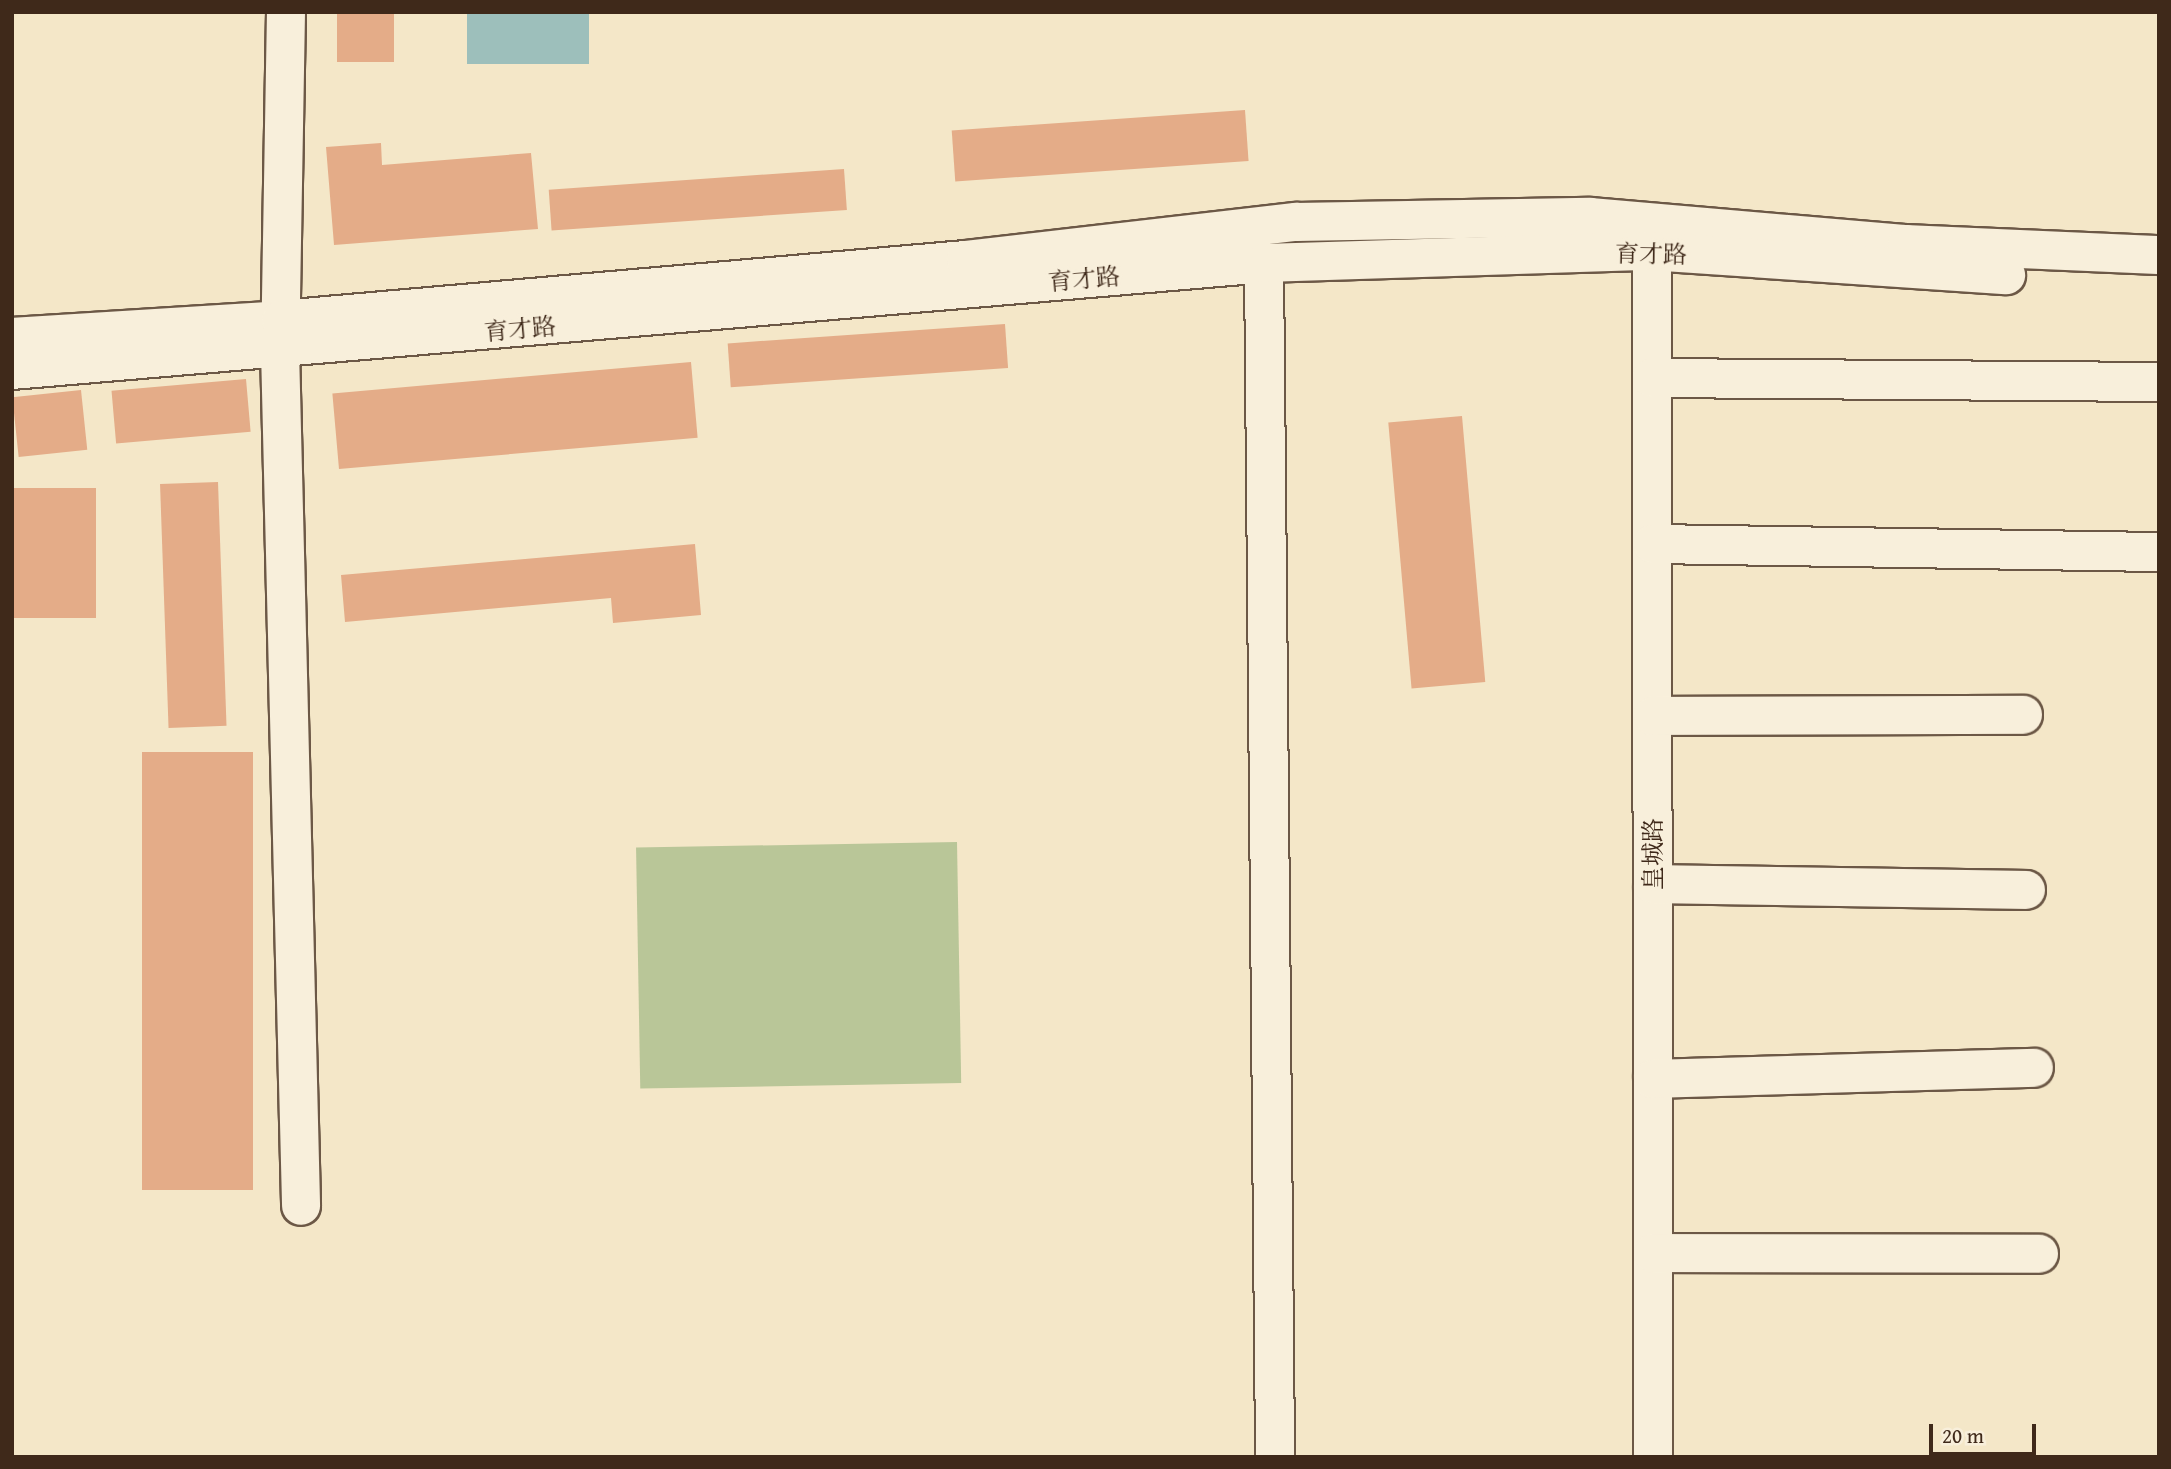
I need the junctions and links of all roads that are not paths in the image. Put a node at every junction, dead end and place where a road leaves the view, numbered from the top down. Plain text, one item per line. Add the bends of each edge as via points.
1 (286, 12) edge
2 (1651, 237) junction
3 (2159, 256) edge
4 (1264, 263) junction
5 (2159, 280) edge
6 (281, 335) junction
7 (12, 337) edge
8 (12, 370) edge
9 (1652, 378) junction
10 (2159, 382) edge
11 (1653, 544) junction
12 (2159, 552) edge
13 (2023, 715) dead end
14 (1653, 716) junction
15 (1653, 884) junction
16 (2026, 890) dead end
17 (2034, 1068) dead end
18 (1653, 1079) junction
19 (301, 1206) dead end
20 (1654, 1253) junction
21 (2039, 1254) dead end
22 (1275, 1457) edge
23 (1653, 1457) edge

1 - 6 street
2 - 3 street
2 - 4 street, 育才路
2 - 5 street, 育才路 via 1951,273
2 - 6 street via 1590,217 1296,222
2 - 9 street, 皇城路
4 - 6 street, 育才路
4 - 22 street
6 - 7 street
6 - 8 street, 育才路
6 - 19 street
9 - 10 street
9 - 11 street, 皇城路
11 - 12 street
11 - 14 street, 皇城路
13 - 14 street
14 - 15 street, 皇城路
15 - 16 street
15 - 18 street, 皇城路
17 - 18 street
18 - 20 street, 皇城路
20 - 21 street
20 - 23 street, 皇城路

